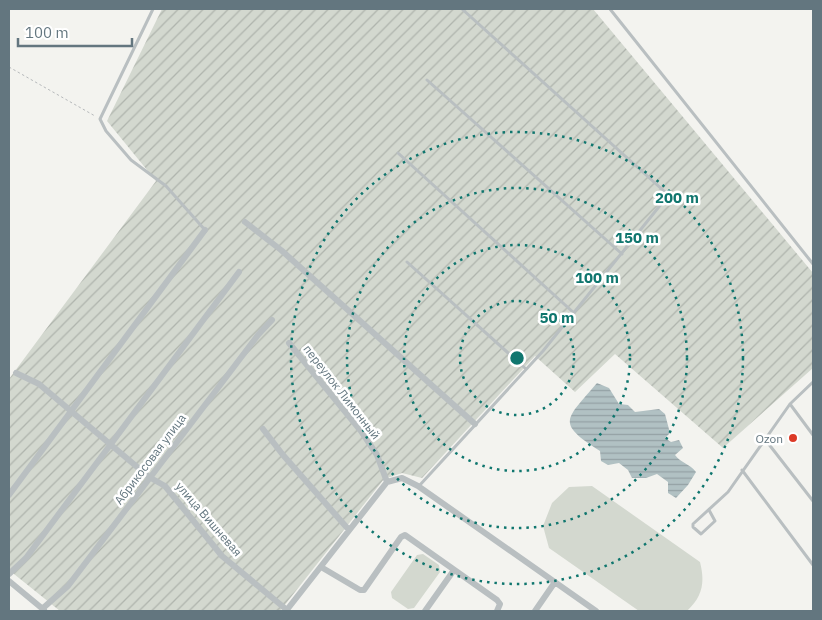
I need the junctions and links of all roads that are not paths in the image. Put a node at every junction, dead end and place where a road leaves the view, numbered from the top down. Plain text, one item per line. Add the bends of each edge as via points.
1 (153, 9) edge
2 (462, 9) edge
3 (610, 9) edge
4 (427, 80) dead end
5 (398, 152) dead end
6 (245, 222) dead end
7 (205, 230) joint
8 (622, 254) junction
9 (407, 262) dead end
10 (813, 264) edge
11 (239, 272) dead end
12 (574, 313) junction
13 (272, 320) dead end
14 (289, 343) dead end
15 (526, 369) junction
16 (16, 373) dead end
17 (813, 382) edge
18 (790, 404) junction
19 (72, 412) junction
20 (475, 424) junction
21 (263, 429) dead end
22 (813, 436) edge
23 (764, 438) junction
24 (111, 445) junction
25 (742, 470) junction
26 (149, 478) junction
27 (387, 482) junction
28 (418, 486) junction
29 (9, 495) edge
30 (813, 501) edge
31 (709, 510) junction
32 (349, 530) junction
33 (813, 565) edge
34 (321, 567) junction
35 (454, 570) junction
36 (9, 574) edge
37 (9, 581) edge
38 (556, 582) junction
39 (43, 610) edge
40 (287, 611) edge
41 (425, 611) edge
42 (497, 611) edge
43 (535, 611) edge
44 (596, 611) edge

1 - 7 lane via 100,118 106,131 131,160 166,186
2 - 8 lane via 665,192 664,204
3 - 10 lane
4 - 8 lane
5 - 12 lane
6 - 20 street
7 - 19 street
8 - 12 lane
9 - 15 lane
11 - 24 street
12 - 15 lane
13 - 26 street, Абрикосовая улица
14 - 27 street, переулок Лимонный via 361,431 377,455
15 - 20 lane
16 - 19 street, улица Вишневая via 39,384
17 - 18 lane
18 - 22 lane
18 - 23 lane
19 - 24 street, улица Вишневая
19 - 29 street
20 - 28 lane
21 - 32 street
23 - 25 lane
23 - 30 lane
24 - 26 street, улица Вишневая
24 - 36 street via 26,558
25 - 31 lane via 728,492
25 - 33 lane
26 - 39 street, Абрикосовая улица via 68,586
26 - 40 street, улица Вишневая via 165,486 222,556
27 - 28 street via 402,478
27 - 32 street
28 - 38 street
31 - 31 lane via 715,521 701,534 692,526
32 - 34 street
34 - 35 street via 364,590 405,535
34 - 40 street
35 - 41 street
35 - 42 street via 497,600 500,604
37 - 39 street
38 - 43 street
38 - 44 street

